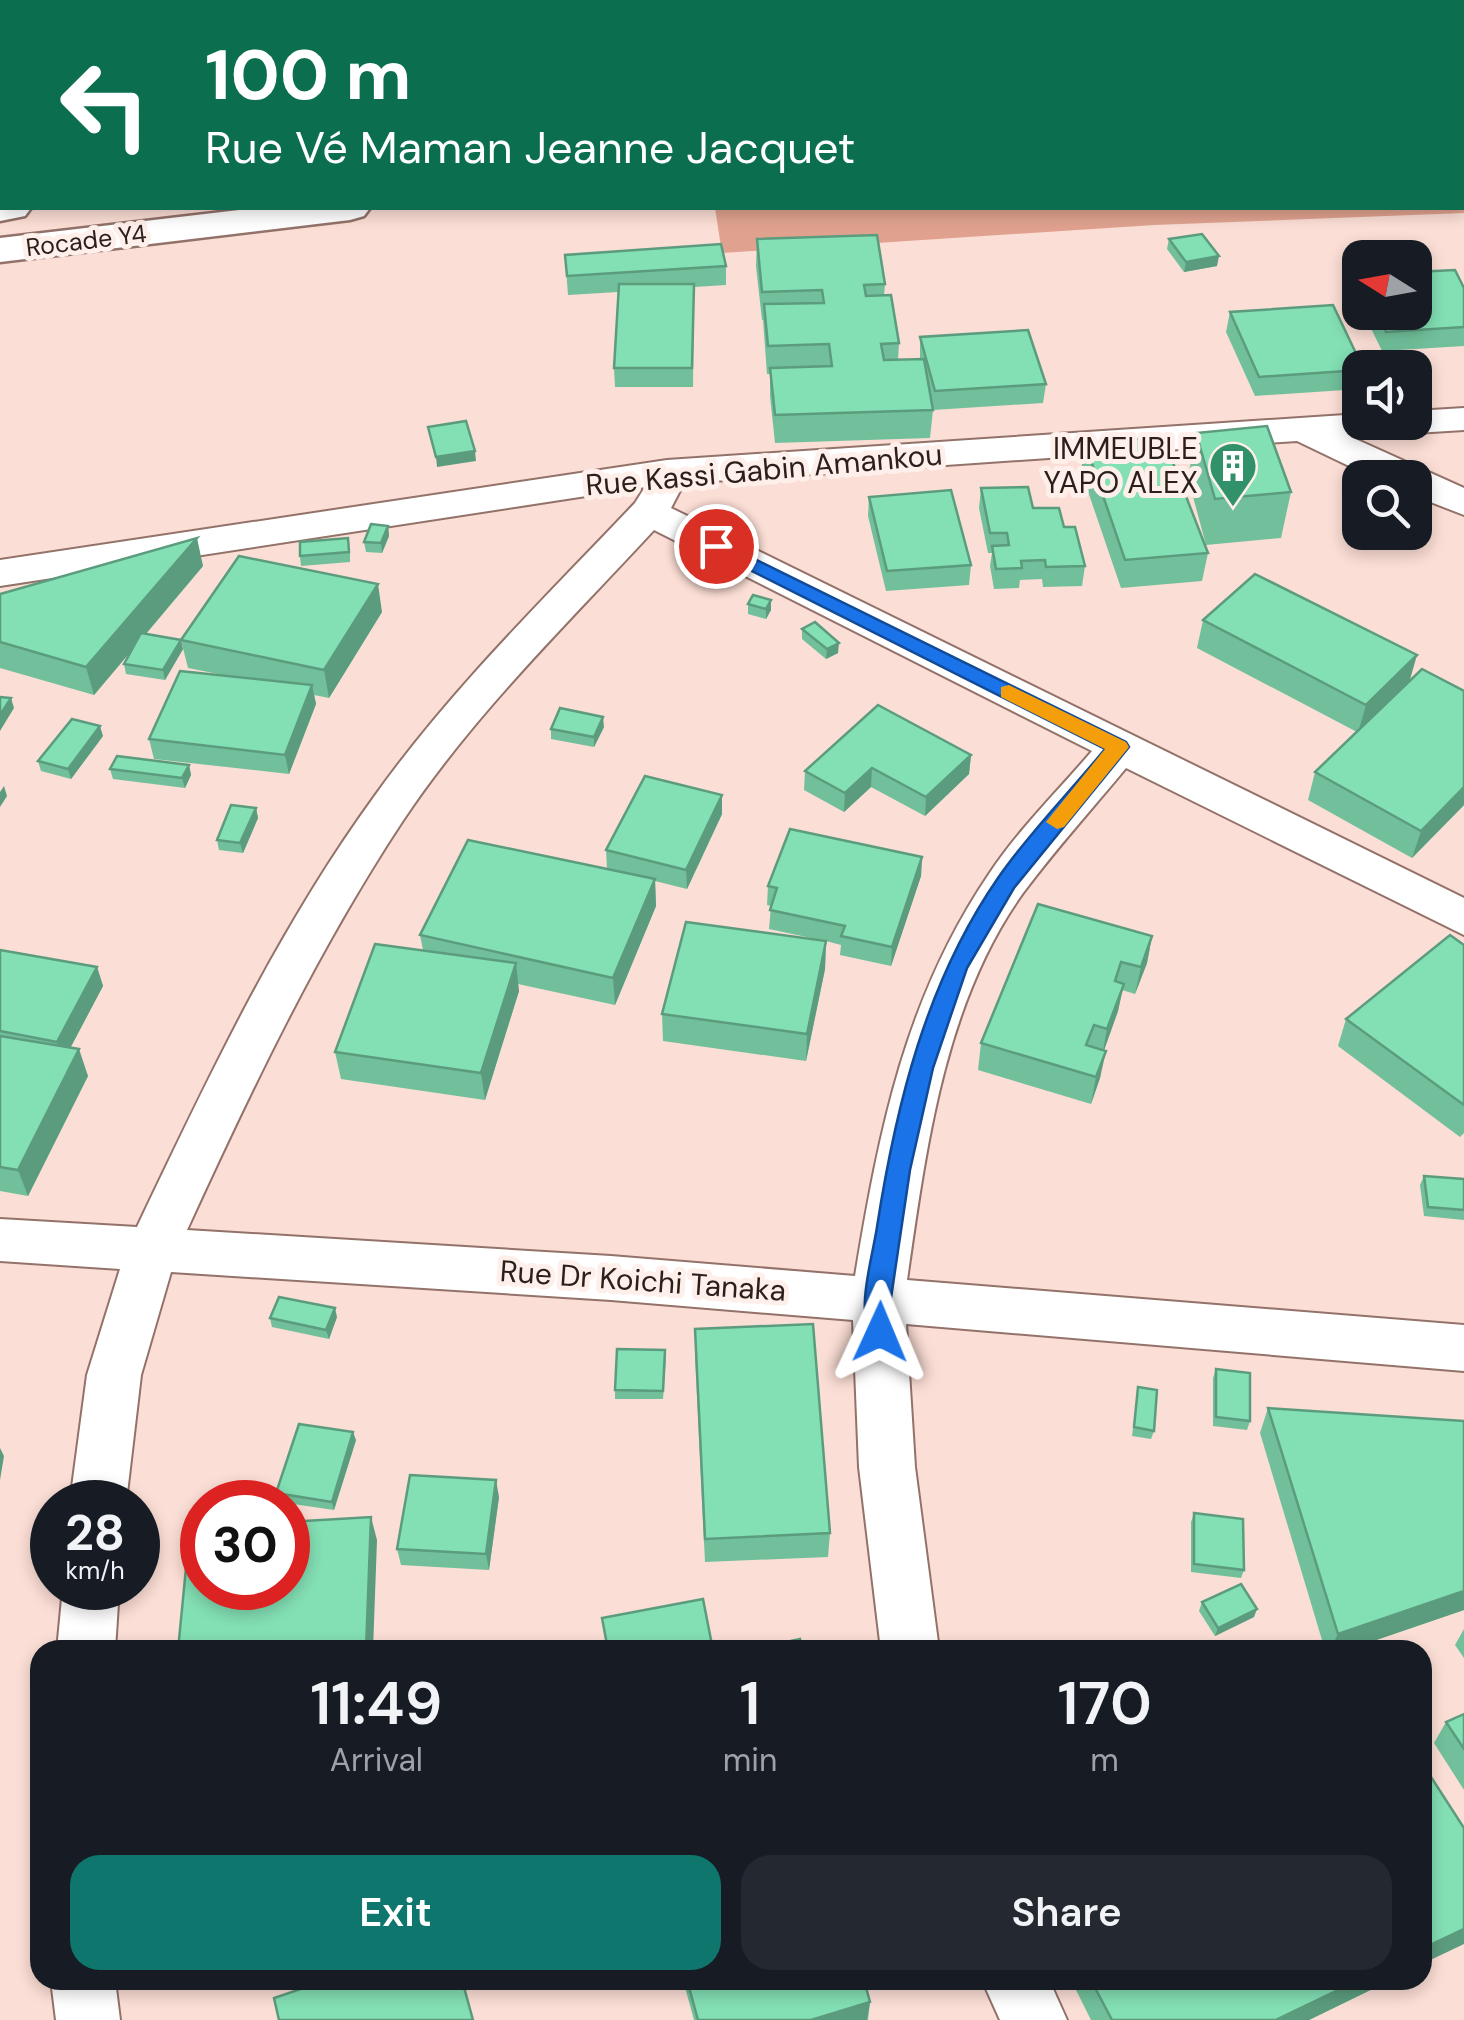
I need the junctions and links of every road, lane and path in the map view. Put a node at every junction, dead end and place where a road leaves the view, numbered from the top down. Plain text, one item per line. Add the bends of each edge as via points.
1 (333, 210) edge
2 (0, 250) edge
3 (1464, 419) edge
4 (1432, 421) edge
5 (1342, 427) edge
6 (1303, 430) junction
7 (1368, 460) edge
8 (1432, 489) edge
9 (658, 492) junction
10 (1464, 504) edge
11 (0, 572) edge
12 (1118, 747) junction
13 (1464, 918) edge
14 (0, 1240) edge
15 (152, 1250) junction
16 (878, 1298) junction
17 (1464, 1348) edge
18 (101, 1480) edge
19 (89, 1610) edge
20 (87, 1640) edge
21 (909, 1640) edge
22 (84, 1990) edge
23 (1019, 1990) edge
24 (88, 2020) edge
25 (1035, 2020) edge

1 - 2 highway, Rocade Y4
3 - 4 street, Rue Kassi Gabin Amankou
5 - 6 street, Rue Kassi Gabin Amankou
6 - 7 street
6 - 9 street, Rue Kassi Gabin Amankou
8 - 10 street
9 - 11 street, Rue Kassi Gabin Amankou
9 - 12 street
9 - 15 street via 465,708 388,809 235,1072
12 - 13 street
12 - 16 street via 1006,883 956,967 921,1068
14 - 15 street, Rue Dr Koichi Tanaka
15 - 16 street, Rue Dr Koichi Tanaka
15 - 18 street via 114,1376
16 - 17 street, Rue Dr Koichi Tanaka
16 - 21 street via 887,1468
19 - 20 street
22 - 24 street
23 - 25 street

